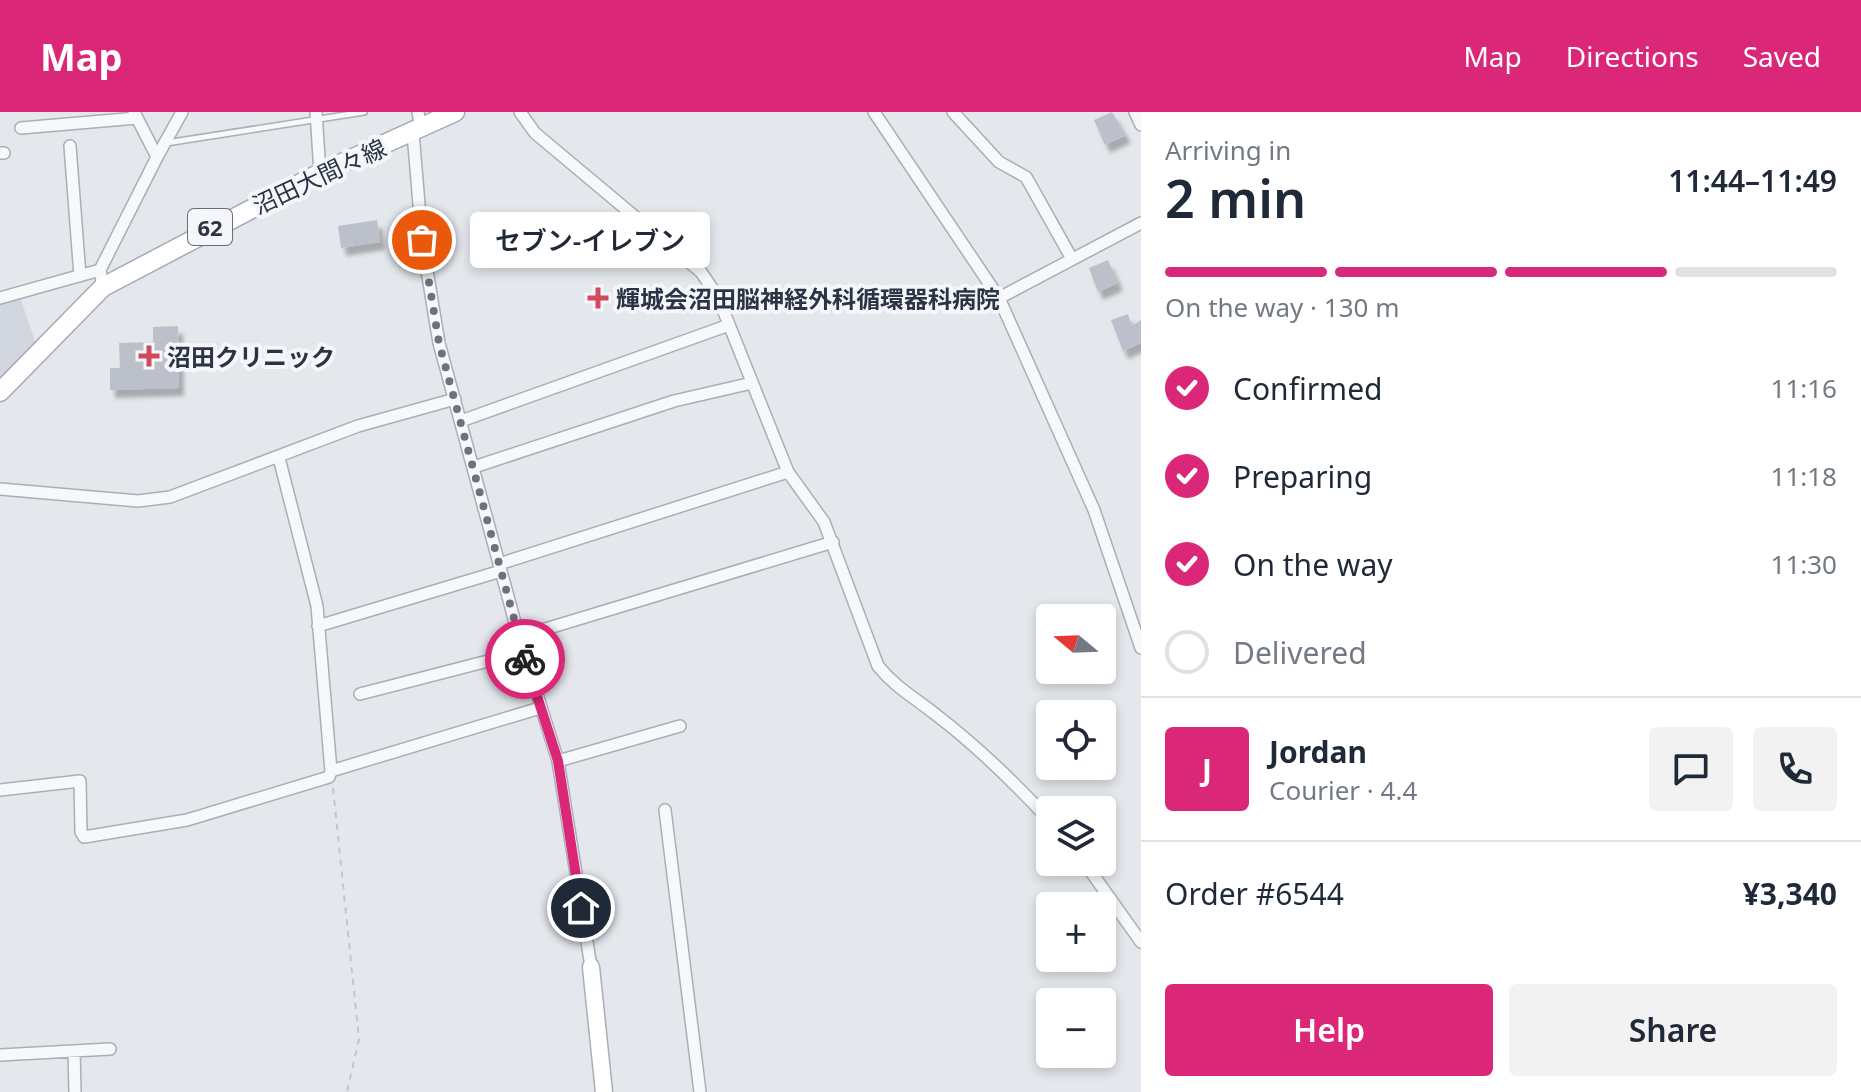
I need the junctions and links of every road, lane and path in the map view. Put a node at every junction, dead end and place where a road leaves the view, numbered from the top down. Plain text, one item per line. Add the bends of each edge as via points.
1 (182, 112) edge
2 (364, 112) edge
3 (455, 112) edge
4 (520, 112) edge
5 (874, 112) edge
6 (953, 112) edge
7 (1135, 112) edge
8 (136, 115) edge
9 (317, 116) edge
10 (418, 125) edge
11 (1141, 125) edge
12 (21, 128) dead end
13 (165, 143) junction
14 (70, 146) dead end
15 (157, 157) junction
16 (320, 173) junction
17 (1141, 223) edge
18 (1072, 259) junction
19 (80, 276) junction
20 (102, 278) junction
21 (0, 292) edge
22 (0, 298) edge
23 (999, 298) junction
24 (729, 325) junction
25 (752, 383) junction
26 (0, 392) edge
27 (455, 399) junction
28 (461, 421) junction
29 (279, 458) junction
30 (474, 467) junction
31 (788, 472) junction
32 (0, 489) edge
33 (833, 542) junction
34 (500, 567) junction
35 (318, 626) junction
36 (519, 637) junction
37 (1141, 648) edge
38 (523, 652) junction
39 (360, 694) dead end
40 (540, 708) junction
41 (680, 726) dead end
42 (558, 761) junction
43 (331, 771) junction
44 (0, 790) edge
45 (1036, 806) edge
46 (665, 810) dead end
47 (1094, 876) edge
48 (1141, 942) edge
49 (591, 967) joint
50 (110, 1049) dead end
51 (74, 1051) junction
52 (0, 1055) edge
53 (75, 1092) edge
54 (347, 1092) edge
55 (604, 1092) edge
56 (700, 1092) edge

1 - 13 street
2 - 9 lane
3 - 10 main road, 沼田大間々線 / 62
4 - 24 street via 535,133 701,272
5 - 23 street
6 - 18 street via 999,162 1026,177
7 - 11 street
8 - 12 street
8 - 15 street
9 - 13 lane
9 - 16 street
10 - 16 main road, 沼田大間々線 / 62
10 - 27 street via 422,240 439,343
13 - 15 street
14 - 19 street
15 - 20 street
16 - 20 main road, 沼田大間々線 / 62
17 - 18 street
18 - 23 street
19 - 20 street
19 - 22 street
20 - 26 main road, 沼田大間々線 / 62
21 - 22 street
23 - 37 street via 1094,510
24 - 25 street
24 - 28 street
25 - 30 street via 674,401
25 - 31 street
27 - 28 street
27 - 29 street via 358,426
28 - 30 street
29 - 32 street via 170,497 138,501
29 - 35 street
30 - 34 street
31 - 33 street
31 - 34 street
33 - 36 street
33 - 45 street via 878,666 892,684 936,714
34 - 35 street
34 - 36 street
35 - 43 street
36 - 38 street
38 - 39 street
38 - 40 street
40 - 42 street
40 - 43 street
41 - 42 street
42 - 49 street
43 - 44 street via 329,777 187,820 84,837 80,781
43 - 54 path via 359,1039
46 - 56 street
47 - 48 street
49 - 55 street
50 - 51 street
51 - 52 street
51 - 53 street

